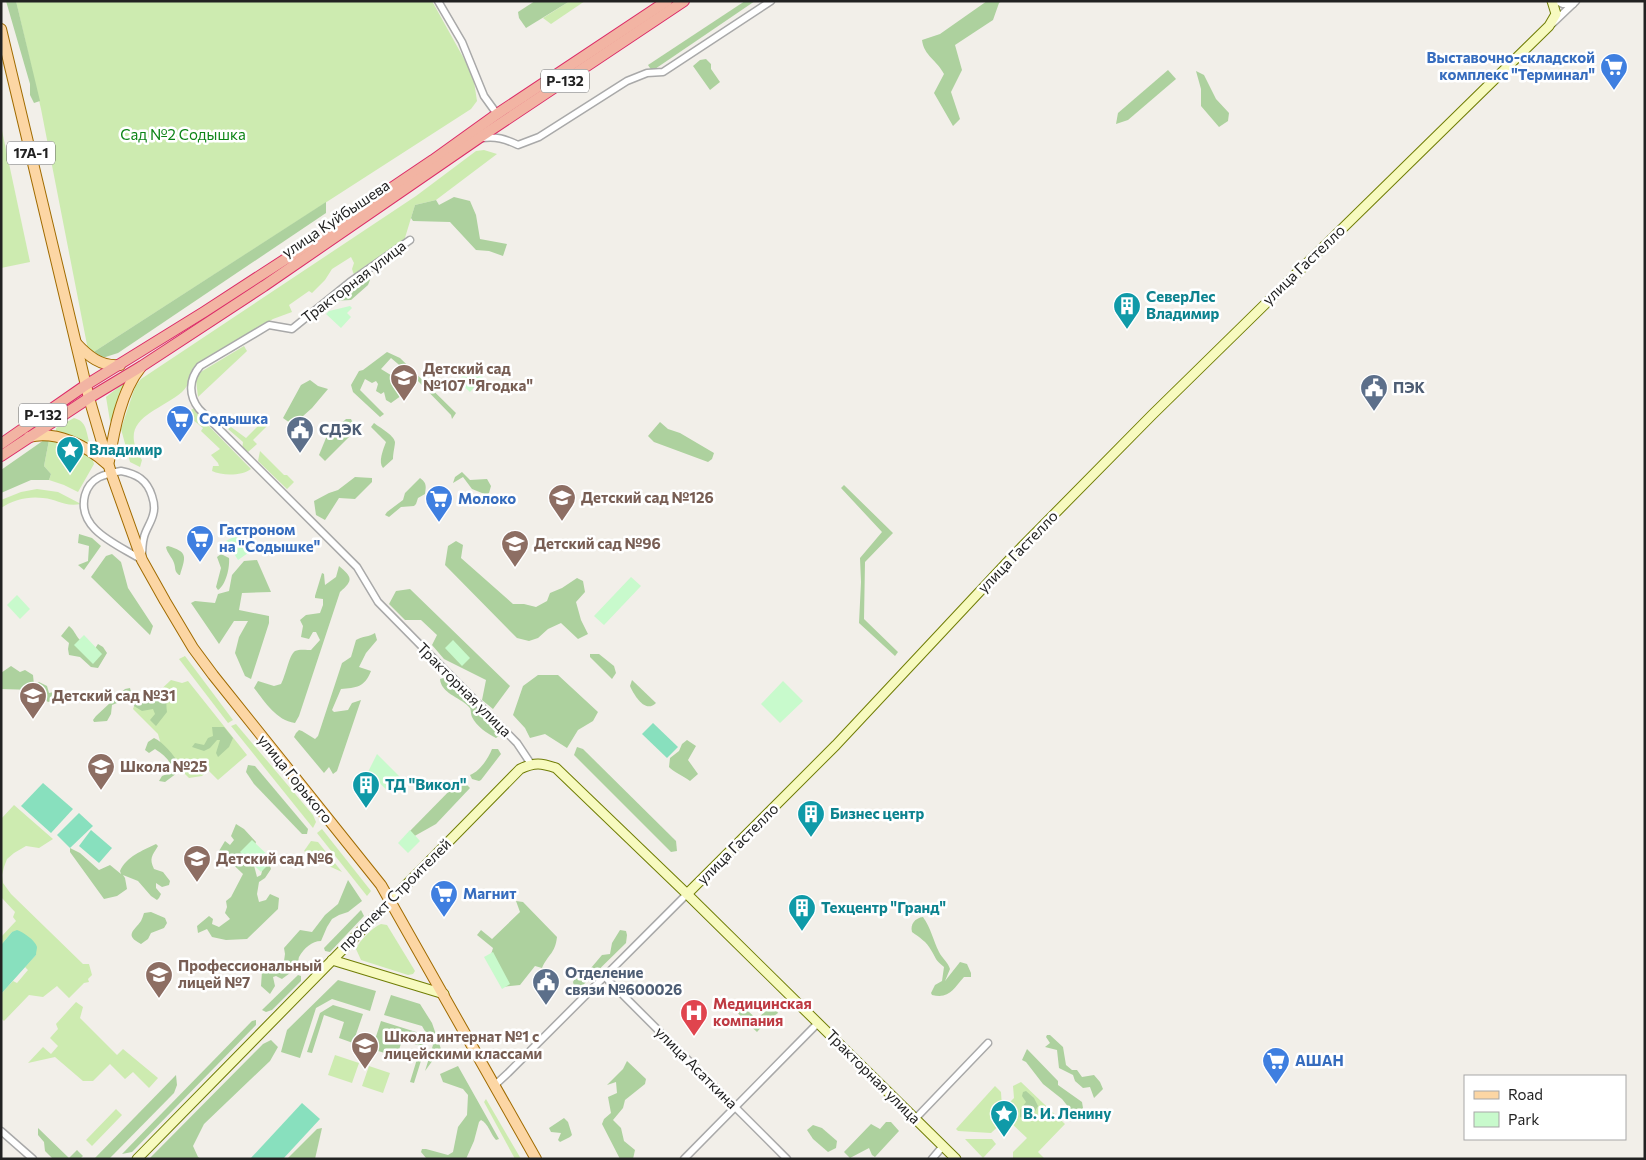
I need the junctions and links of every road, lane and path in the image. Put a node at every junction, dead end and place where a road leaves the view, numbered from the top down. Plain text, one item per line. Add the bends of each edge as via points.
1 (438, 1) edge
2 (667, 1) edge
3 (684, 1) edge
4 (771, 1) edge
5 (1575, 3) edge
6 (1554, 4) edge
7 (1549, 26) junction
8 (1, 29) edge
9 (497, 114) junction
10 (480, 138) junction
11 (410, 240) dead end
12 (75, 341) junction
13 (120, 365) junction
14 (142, 366) junction
15 (86, 385) junction
16 (89, 398) junction
17 (28, 437) junction
18 (1, 444) edge
19 (1, 456) edge
20 (110, 469) junction
21 (142, 560) junction
22 (531, 764) junction
23 (687, 894) junction
24 (389, 901) junction
25 (332, 960) junction
26 (605, 976) junction
27 (444, 994) junction
28 (818, 1023) junction
29 (988, 1043) dead end
30 (495, 1085) junction
31 (735, 1107) junction
32 (916, 1119) junction
33 (1, 1131) edge
34 (944, 1146) junction
35 (33, 1159) edge
36 (136, 1159) edge
37 (536, 1159) edge
38 (684, 1159) edge
39 (787, 1159) edge
40 (932, 1159) edge
41 (956, 1159) edge

1 - 9 street via 462,42 484,96
2 - 9 highway, улица Куйбышева / Р-132
3 - 10 highway, улица Куйбышева / Р-132
4 - 10 street via 664,72 627,81 539,137 518,145 504,139
5 - 6 street, улица Гастелло
5 - 7 street, улица Гастелло
6 - 7 main road, улица Гастелло via 1556,14
7 - 23 main road, улица Гастелло via 1152,415 1012,557 836,745
8 - 12 main road, 17А-1
9 - 13 highway, улица Куйбышева / Р-132 via 266,272
10 - 14 highway, улица Куйбышева / Р-132
11 - 22 street, Тракторная улица via 350,282 292,329 269,325 200,366 194,373 191,392 204,414 357,567 378,602 517,743
12 - 13 main road via 87,355 102,364
12 - 15 main road, 17А-1
13 - 15 highway, улица Куйбышева / Р-132
14 - 16 highway, улица Куйбышева / Р-132
14 - 20 main road via 127,391 114,431
15 - 16 main road, улица Горького
15 - 18 highway, улица Куйбышева / Р-132
16 - 17 highway, улица Куйбышева / Р-132
16 - 20 main road, улица Горького
17 - 19 highway, улица Куйбышева / Р-132
17 - 20 main road via 38,435 64,439 90,450
20 - 21 main road, улица Горького
20 - 21 street via 137,475 150,488 154,511 144,537
20 - 21 street via 91,483 85,497 84,514 96,530
21 - 24 main road, улица Горького via 193,648 381,885
22 - 23 main road, Тракторная улица via 543,763 556,768
22 - 24 main road, проспект Строителей via 520,769
23 - 26 street, улица Гастелло
23 - 28 main road, Тракторная улица
24 - 25 main road, проспект Строителей
24 - 27 main road, улица Горького
25 - 27 main road
25 - 36 main road, проспект Строителей
26 - 30 street, улица Гастелло
26 - 31 street, улица Асаткина
27 - 30 main road, улица Горького
28 - 31 street
28 - 32 main road, Тракторная улица
29 - 32 street
30 - 37 main road, улица Горького
31 - 38 street
31 - 39 street, улица Асаткина
32 - 34 main road, Тракторная улица
33 - 35 street
34 - 40 street
34 - 41 main road, Тракторная улица

